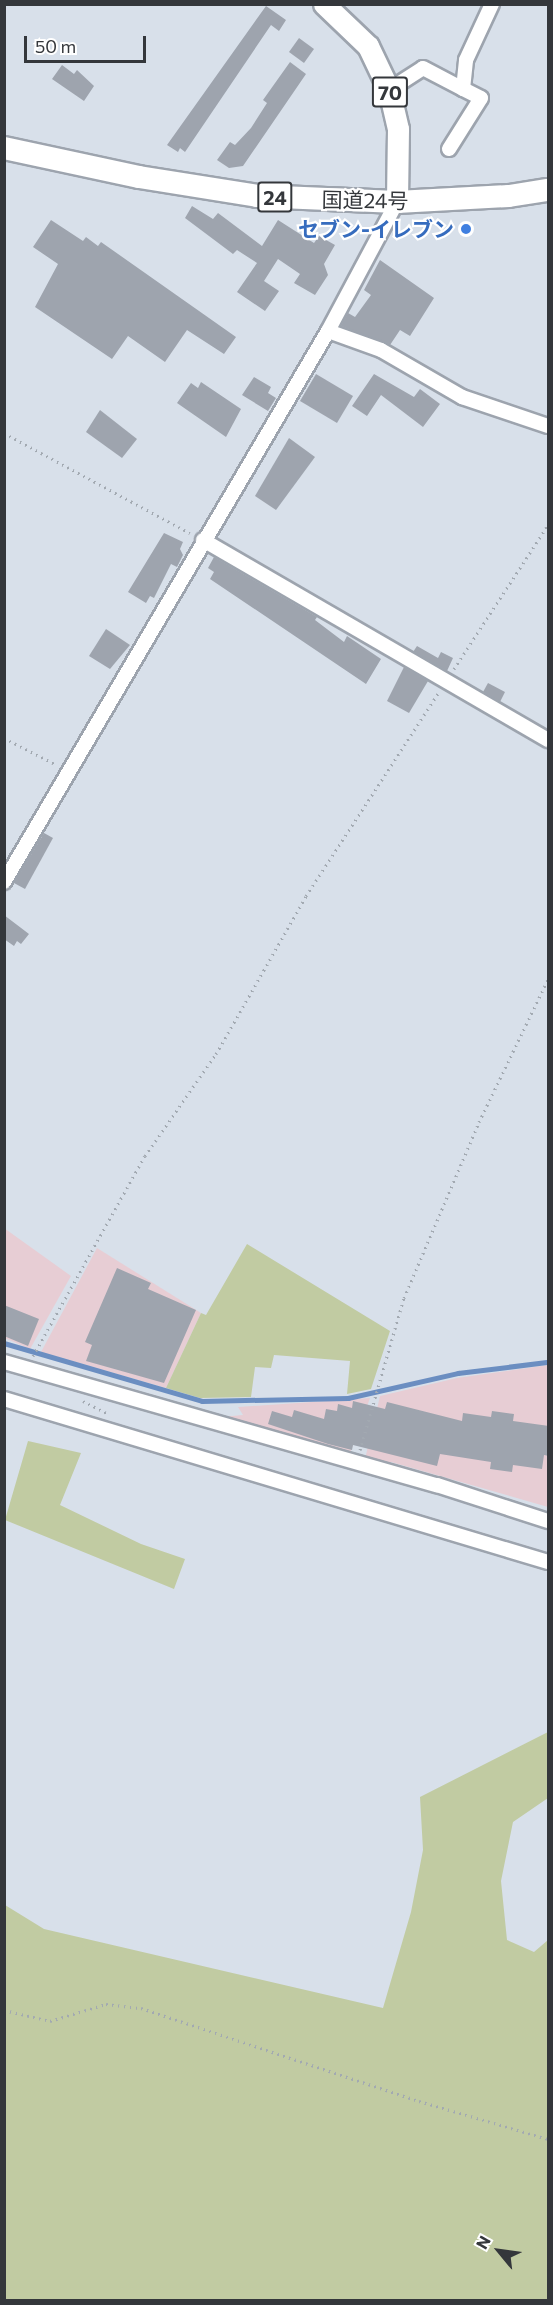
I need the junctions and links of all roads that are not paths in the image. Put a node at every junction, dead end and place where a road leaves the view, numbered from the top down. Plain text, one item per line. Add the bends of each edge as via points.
1 (324, 4) edge
2 (492, 4) edge
3 (463, 89) junction
4 (389, 90) junction
5 (4, 148) edge
6 (449, 149) dead end
7 (549, 190) edge
8 (397, 202) junction
9 (328, 331) junction
10 (549, 426) edge
11 (203, 540) junction
12 (549, 740) edge
13 (4, 882) edge
14 (4, 1362) edge
15 (4, 1399) edge
16 (549, 1521) edge
17 (549, 1562) edge

1 - 4 main road, 70 via 368,46
2 - 3 street via 466,60
3 - 4 street via 423,68
3 - 6 street via 481,98
4 - 8 main road, 70 via 398,129
5 - 8 highway, 国道24号 / 24 via 139,177 257,196
7 - 8 highway, 国道24号 / 24
8 - 9 street
9 - 10 street via 381,350 462,397
9 - 11 street
11 - 12 street
11 - 13 street
14 - 16 street via 437,1485
15 - 17 street

